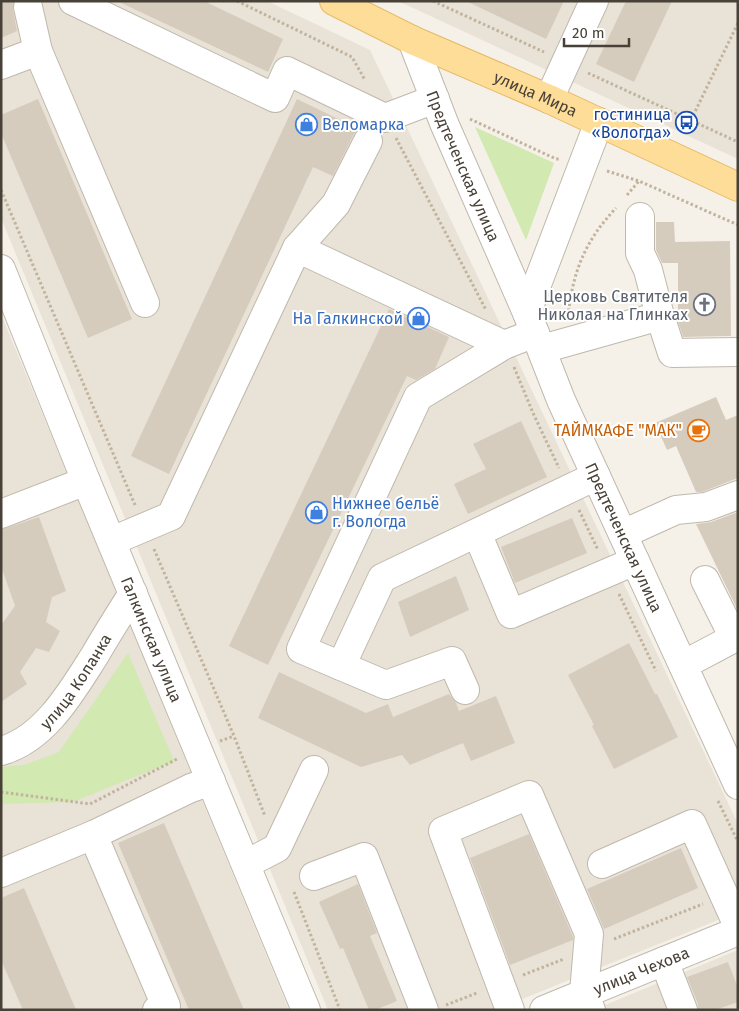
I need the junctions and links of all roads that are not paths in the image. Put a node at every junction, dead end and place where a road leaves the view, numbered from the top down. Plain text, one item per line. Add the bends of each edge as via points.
1 (73, 1) edge
2 (334, 1) edge
3 (594, 1) edge
4 (28, 7) dead end
5 (412, 40) junction
6 (38, 50) junction
7 (1, 66) edge
8 (436, 99) junction
9 (549, 99) junction
10 (599, 122) junction
11 (368, 141) dead end
12 (738, 187) edge
13 (627, 208) road end
14 (297, 248) junction
15 (1, 269) edge
16 (145, 304) dead end
17 (660, 316) junction
18 (534, 332) junction
19 (504, 345) junction
20 (738, 352) edge
21 (596, 476) junction
22 (86, 481) junction
23 (738, 495) edge
24 (1, 514) edge
25 (477, 533) junction
26 (623, 534) junction
27 (112, 542) junction
28 (635, 561) junction
29 (705, 580) dead end
30 (133, 593) junction
31 (736, 637) edge
32 (683, 665) junction
33 (341, 666) junction
34 (464, 690) dead end
35 (1, 751) edge
36 (314, 770) dead end
37 (211, 781) junction
38 (727, 791) edge
39 (93, 835) junction
40 (246, 864) junction
41 (602, 864) dead end
42 (1, 873) edge
43 (303, 880) road end
44 (738, 926) edge
45 (738, 931) edge
46 (664, 961) junction
47 (587, 1002) edge
48 (157, 1010) edge
49 (306, 1010) edge
50 (424, 1010) edge
51 (510, 1010) edge
52 (544, 1010) edge
53 (683, 1010) edge

1 - 8 street via 275,98 287,71 385,118
2 - 5 main road, улица Мира
3 - 9 street
4 - 6 street
5 - 8 street, Предтеченская улица
5 - 9 main road, улица Мира
6 - 7 street
6 - 16 street
8 - 18 street, Предтеченская улица
9 - 10 main road, улица Мира
10 - 12 main road, улица Мира
10 - 18 street via 536,287
11 - 14 street via 336,204
13 - 17 street
14 - 19 street
14 - 27 street via 172,516
15 - 22 street, Галкинская улица
17 - 18 street via 568,342
17 - 20 street via 672,353
18 - 19 street
18 - 21 street, Предтеченская улица
19 - 33 street via 418,397 301,649
21 - 25 street
21 - 26 street, Предтеченская улица
22 - 24 street
22 - 27 street, Галкинская улица
23 - 26 street via 706,507 676,510
25 - 28 street via 511,614
25 - 33 street via 382,578
26 - 28 street, Предтеченская улица
27 - 30 street, Галкинская улица
28 - 32 street, Предтеченская улица
29 - 31 street
30 - 35 street, улица Копанка via 72,692 46,724 29,738
30 - 37 street, Галкинская улица
31 - 32 street
32 - 38 street, Предтеченская улица
33 - 34 street via 386,685 452,661
36 - 40 street via 277,848
37 - 39 street
37 - 40 street, Галкинская улица
39 - 42 street
39 - 48 street via 166,1006
40 - 49 street, Галкинская улица
41 - 44 street via 692,824
43 - 50 street via 364,857
45 - 46 street, улица Чехова
46 - 47 street, улица Чехова
46 - 53 street
47 - 51 street via 589,934 529,795 443,831
47 - 52 street, улица Чехова

